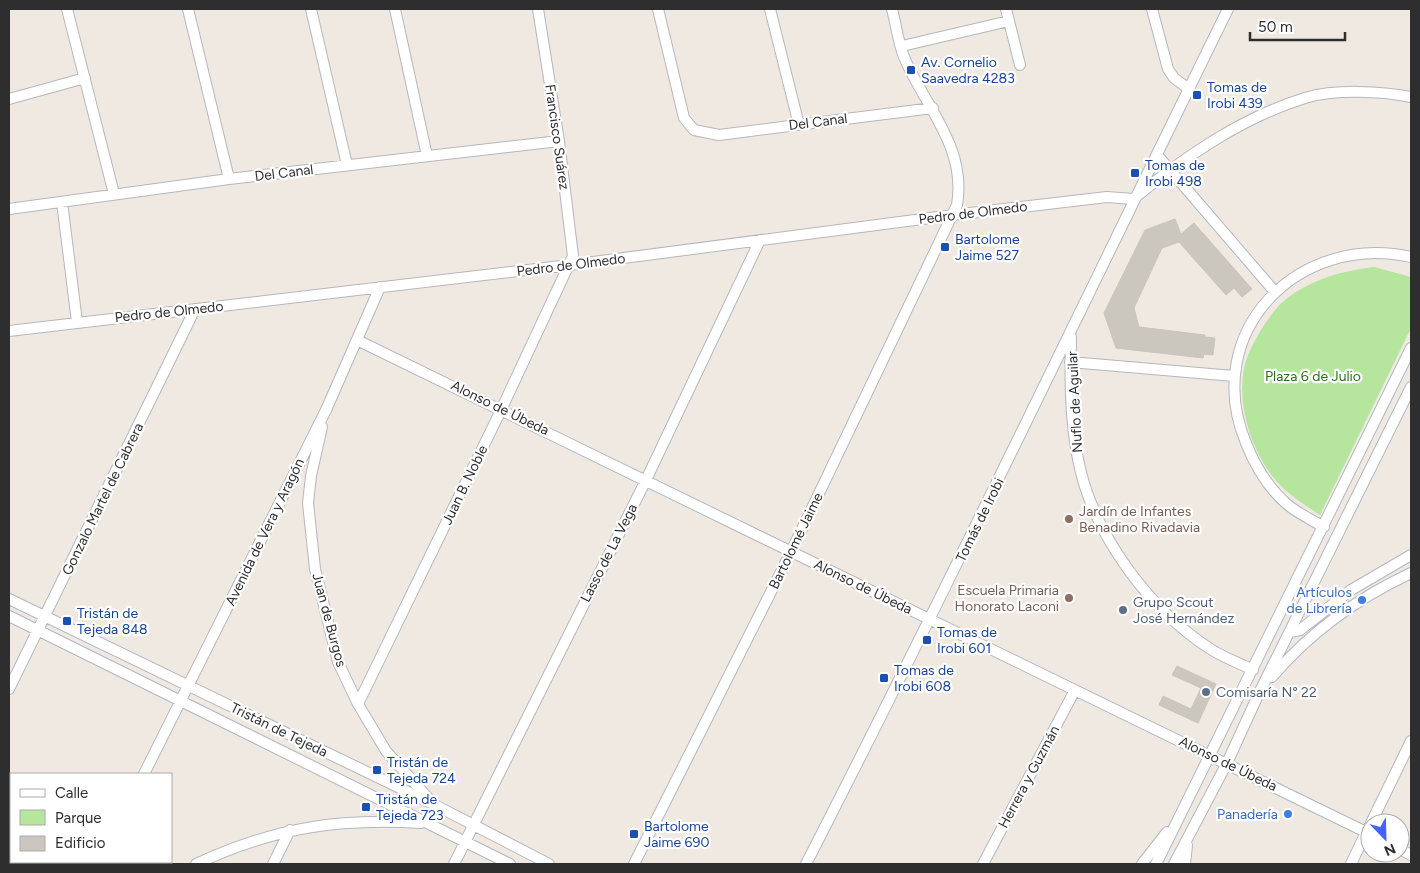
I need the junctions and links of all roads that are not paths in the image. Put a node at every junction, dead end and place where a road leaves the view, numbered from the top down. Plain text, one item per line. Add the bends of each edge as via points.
1 (67, 9) edge
2 (188, 9) edge
3 (311, 9) edge
4 (395, 9) edge
5 (538, 9) edge
6 (658, 9) edge
7 (770, 9) edge
8 (892, 9) edge
9 (1006, 9) edge
10 (1152, 9) edge
11 (1228, 9) edge
12 (1010, 21) junction
13 (902, 46) junction
14 (1020, 65) dead end
15 (84, 78) junction
16 (1189, 89) junction
17 (1411, 96) edge
18 (9, 99) edge
19 (933, 108) junction
20 (799, 125) junction
21 (559, 141) junction
22 (427, 156) junction
23 (1158, 156) junction
24 (347, 165) junction
25 (1170, 170) junction
26 (229, 179) junction
27 (114, 194) junction
28 (1134, 199) junction
29 (62, 202) junction
30 (9, 209) edge
31 (952, 215) junction
32 (760, 240) junction
33 (1411, 258) edge
34 (570, 265) junction
35 (380, 287) junction
36 (1275, 292) junction
37 (195, 310) junction
38 (77, 322) junction
39 (9, 331) edge
40 (1072, 332) junction
41 (357, 340) junction
42 (1411, 348) edge
43 (1070, 362) junction
44 (1234, 376) junction
45 (1411, 386) edge
46 (502, 408) junction
47 (326, 410) junction
48 (646, 480) junction
49 (1324, 527) junction
50 (791, 552) junction
51 (1411, 555) edge
52 (1411, 573) edge
53 (9, 599) edge
54 (9, 616) edge
55 (46, 617) junction
56 (930, 621) junction
57 (38, 631) junction
58 (1290, 632) junction
59 (1253, 670) junction
60 (189, 687) junction
61 (9, 689) edge
62 (1075, 690) junction
63 (1260, 691) junction
64 (181, 700) junction
65 (358, 704) junction
66 (1411, 741) edge
67 (1210, 757) junction
68 (1227, 763) junction
69 (144, 773) edge
70 (433, 804) junction
71 (1377, 813) edge
72 (1180, 815) junction
73 (427, 823) junction
74 (1360, 825) edge
75 (473, 826) junction
76 (290, 830) junction
77 (1189, 834) junction
78 (465, 842) junction
79 (1360, 846) edge
80 (196, 864) edge
81 (273, 864) edge
82 (454, 864) edge
83 (510, 864) edge
84 (549, 864) edge
85 (634, 864) edge
86 (806, 864) edge
87 (983, 864) edge
88 (1142, 864) edge
89 (1156, 864) edge
90 (1174, 864) edge
91 (1185, 864) edge
92 (1351, 864) edge

1 - 15 street
2 - 26 street
3 - 24 street
4 - 22 street
5 - 21 street, Francisco Suárez
6 - 20 street, Del Canal via 684,118 694,130 719,134
7 - 20 street
8 - 13 street, Bartolomé Jaime
9 - 12 street
10 - 16 street via 1168,69
11 - 16 street
12 - 13 street
12 - 14 street
13 - 19 street, Bartolomé Jaime via 904,56
15 - 18 street
15 - 27 street
16 - 23 street, Tomás de Irobi
17 - 25 street via 1349,92 1306,97 1242,125
19 - 20 street, Del Canal
19 - 31 street, Bartolomé Jaime via 952,151 959,180
21 - 22 street, Del Canal
21 - 34 street, Francisco Suárez via 573,256
22 - 24 street, Del Canal
23 - 25 street
23 - 28 street, Tomás de Irobi
24 - 26 street, Del Canal
25 - 28 street
25 - 36 street
26 - 27 street, Del Canal
27 - 29 street, Del Canal
28 - 31 street, Pedro de Olmedo via 1107,197
28 - 40 street, Tomás de Irobi
29 - 30 street, Del Canal
29 - 38 street
31 - 32 street, Pedro de Olmedo
31 - 50 street, Bartolomé Jaime
32 - 34 street, Pedro de Olmedo
32 - 48 street, Lasso de La Vega
33 - 36 street via 1367,254 1333,259 1294,277
34 - 35 street, Pedro de Olmedo
34 - 46 street, Juan B. Noble
35 - 37 street, Pedro de Olmedo
35 - 41 street, Avenida de Vera y Aragón
36 - 44 street via 1260,308 1243,339
37 - 38 street, Pedro de Olmedo
37 - 55 street, Gonzalo Martel de Cabrera
38 - 39 street, Pedro de Olmedo
40 - 43 street, Nuflo de Aguilar
40 - 56 street, Tomás de Irobi
41 - 46 street, Alonso de Úbeda
41 - 47 street, Avenida de Vera y Aragón
42 - 49 street
43 - 44 street
43 - 59 street, Nuflo de Aguilar via 1078,461 1106,534 1130,573 1178,625 1213,650
44 - 49 street via 1238,420 1257,468 1288,505
45 - 58 street
46 - 48 street, Alonso de Úbeda
46 - 65 street, Juan B. Noble
47 - 60 street, Avenida de Vera y Aragón
47 - 65 street, Juan de Burgos via 311,476 308,502 310,534 338,662
48 - 50 street, Alonso de Úbeda
48 - 75 street, Lasso de La Vega
49 - 59 street
50 - 56 street, Alonso de Úbeda
50 - 85 street, Bartolomé Jaime
51 - 58 street via 1351,590 1300,630
52 - 63 street via 1367,597 1320,630 1286,660
53 - 55 street, Tristán de Tejeda
54 - 57 street, Tristán de Tejeda
55 - 57 street, Gonzalo Martel de Cabrera
55 - 60 street, Tristán de Tejeda
56 - 62 street, Alonso de Úbeda
56 - 86 street, Tomás de Irobi
57 - 61 street, Gonzalo Martel de Cabrera
57 - 64 street, Tristán de Tejeda
58 - 63 street
59 - 67 street
60 - 64 street, Avenida de Vera y Aragón
60 - 70 street, Tristán de Tejeda
62 - 67 street, Alonso de Úbeda
62 - 87 street, Herrera y Guzmán
63 - 68 street
64 - 69 street, Avenida de Vera y Aragón
64 - 73 street, Tristán de Tejeda
65 - 70 street, Juan de Burgos via 386,752
66 - 71 street
67 - 68 street, Alonso de Úbeda
67 - 72 street
68 - 74 street, Alonso de Úbeda
68 - 77 street
70 - 75 street, Tristán de Tejeda
72 - 88 street
72 - 89 street
73 - 76 street via 375,820
73 - 78 street, Tristán de Tejeda
75 - 78 street, Lasso de La Vega
75 - 84 street, Tristán de Tejeda
76 - 80 street via 232,848
76 - 81 street
77 - 90 street
77 - 91 street
78 - 82 street, Lasso de La Vega
78 - 83 street, Tristán de Tejeda
79 - 92 street

